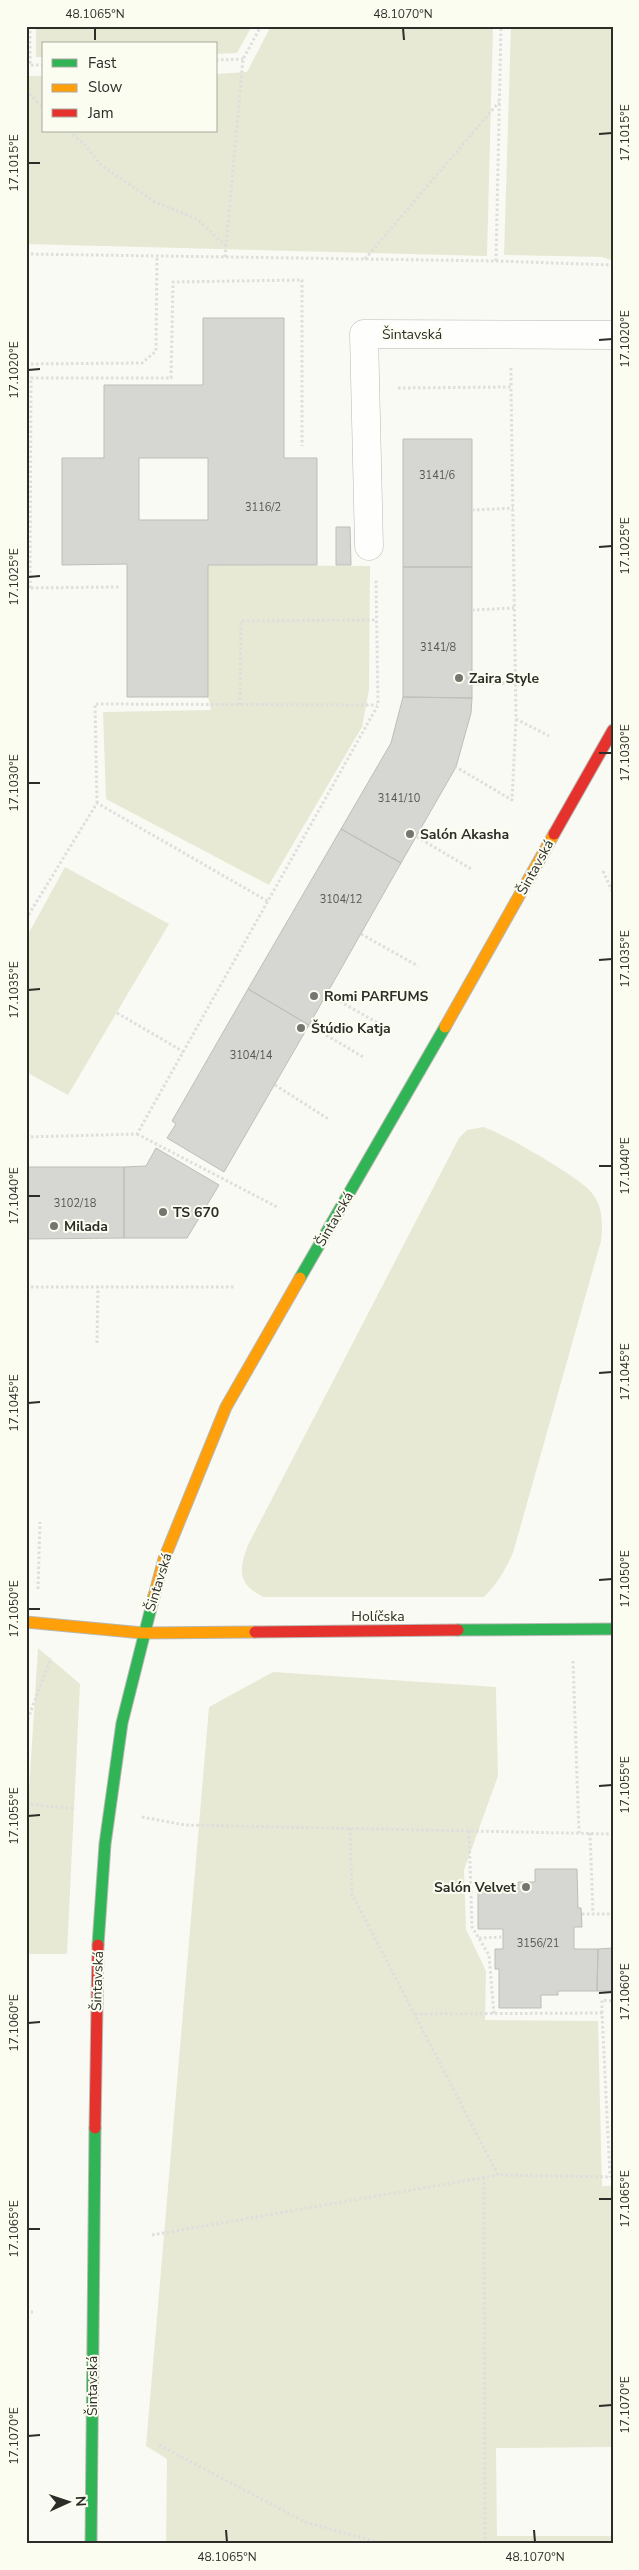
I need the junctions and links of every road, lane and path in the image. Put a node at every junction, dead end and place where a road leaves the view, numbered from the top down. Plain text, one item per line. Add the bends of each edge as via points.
1 (30, 26) edge
2 (261, 26) edge
3 (501, 26) edge
4 (243, 59) junction
5 (218, 60) edge
6 (42, 65) edge
7 (28, 66) edge
8 (26, 90) edge
9 (500, 101) junction
10 (42, 107) edge
11 (70, 132) edge
12 (226, 246) junction
13 (26, 254) edge
14 (157, 256) junction
15 (225, 257) junction
16 (365, 259) junction
17 (496, 261) junction
18 (613, 265) edge
19 (613, 335) edge
20 (26, 364) edge
21 (365, 388) junction
22 (302, 446) dead end
23 (513, 508) junction
24 (472, 510) dead end
25 (369, 546) joint
26 (120, 587) dead end
27 (28, 588) edge
28 (514, 608) junction
29 (472, 610) dead end
30 (377, 620) junction
31 (515, 683) junction
32 (472, 684) dead end
33 (240, 705) junction
34 (378, 705) junction
35 (516, 719) junction
36 (613, 730) edge
37 (550, 736) dead end
38 (456, 767) dead end
39 (96, 803) junction
40 (417, 837) dead end
41 (473, 870) dead end
42 (603, 871) dead end
43 (613, 893) edge
44 (269, 902) junction
45 (26, 919) edge
46 (361, 934) dead end
47 (418, 966) dead end
48 (327, 994) dead end
49 (117, 1013) dead end
50 (309, 1025) dead end
51 (383, 1026) dead end
52 (184, 1052) junction
53 (365, 1058) dead end
54 (275, 1085) dead end
55 (330, 1120) dead end
56 (137, 1134) junction
57 (26, 1137) edge
58 (279, 1208) dead end
59 (26, 1287) edge
60 (98, 1287) junction
61 (234, 1287) dead end
62 (97, 1343) dead end
63 (40, 1522) dead end
64 (38, 1598) dead end
65 (26, 1622) edge
66 (613, 1630) edge
67 (143, 1633) junction
68 (573, 1653) dead end
69 (185, 1825) dead end
70 (350, 1828) junction
71 (469, 1831) junction
72 (579, 1833) junction
73 (590, 1833) junction
74 (613, 1834) edge
75 (582, 1914) dead end
76 (593, 1914) junction
77 (613, 1914) edge
78 (503, 1937) dead end
79 (479, 1938) junction
80 (613, 2000) edge
81 (602, 2013) junction
82 (415, 2014) junction
83 (494, 2014) junction
84 (606, 2078) junction
85 (613, 2078) edge
86 (498, 2175) junction
87 (484, 2177) junction
88 (612, 2177) edge
89 (152, 2235) dead end
90 (26, 2312) edge
91 (33, 2312) dead end
92 (158, 2445) dead end
93 (91, 2544) edge
94 (385, 2544) edge
95 (485, 2544) edge

1 - 7 path
2 - 4 path
3 - 9 path
4 - 5 path
4 - 12 path
6 - 7 path
8 - 10 path
9 - 16 path
9 - 17 path
11 - 12 path via 101,165 155,202 197,220
12 - 15 path
13 - 14 path
14 - 15 path
14 - 20 path via 156,351 142,363
15 - 16 path
16 - 17 path
17 - 18 path
19 - 21 street, Šintavská via 364,334
21 - 23 path via 512,387
21 - 25 street, Šintavská
22 - 27 path via 302,280 174,282 171,378 31,378
23 - 24 path
23 - 28 path
25 - 30 path via 376,566
26 - 27 path
28 - 29 path
28 - 31 path
30 - 33 path via 241,621
30 - 34 path
31 - 32 path
31 - 35 path
33 - 34 path
33 - 39 path via 95,704
34 - 44 path
35 - 37 path
35 - 38 path via 512,800
36 - 67 street, Šintavská via 226,1407 164,1559
39 - 44 path
39 - 45 path
40 - 41 path
42 - 43 path
44 - 52 path
46 - 47 path
48 - 51 path
49 - 52 path
50 - 53 path
52 - 56 path
54 - 55 path
56 - 57 path
56 - 58 path
59 - 60 path
60 - 61 path
60 - 62 path
63 - 64 path
65 - 67 street, Holíčska
66 - 67 street, Holíčska
67 - 93 street, Šintavská via 122,1723 109,1812 96,1970
68 - 72 path
69 - 70 path
70 - 71 path
70 - 82 path via 352,1894
71 - 72 path
71 - 79 path via 472,1927
72 - 73 path
73 - 74 path
73 - 76 path
75 - 76 path
76 - 77 path
78 - 79 path
79 - 83 path via 489,1956
80 - 81 path via 602,2000
81 - 83 path
81 - 84 path
82 - 83 path
82 - 86 path
84 - 85 path
84 - 88 path
86 - 87 path
86 - 88 path
87 - 89 path
87 - 95 path
90 - 91 path
92 - 94 path via 305,2522

